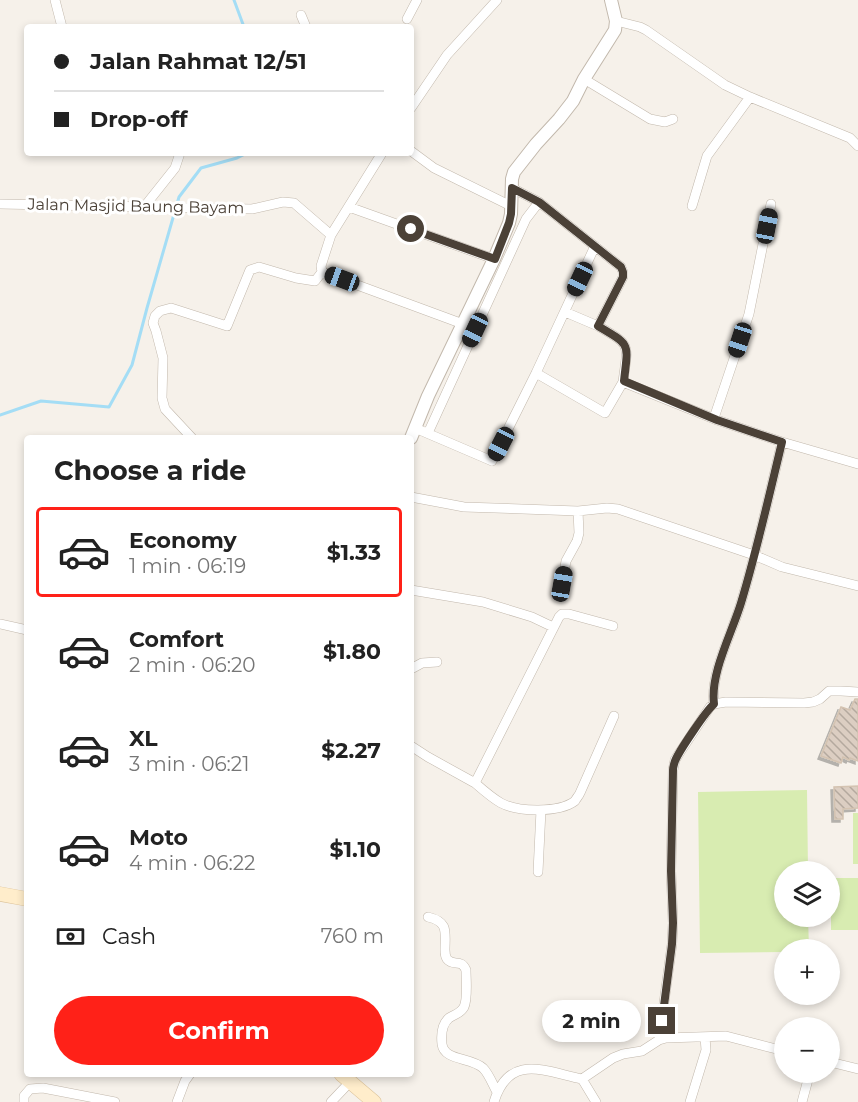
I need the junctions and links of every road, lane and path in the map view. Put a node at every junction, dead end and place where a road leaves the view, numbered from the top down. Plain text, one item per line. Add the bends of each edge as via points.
1 (55, 0) edge
2 (417, 0) edge
3 (497, 0) edge
4 (611, 0) edge
5 (301, 15) dead end
6 (407, 19) dead end
7 (616, 21) junction
8 (61, 24) edge
9 (305, 24) edge
10 (584, 79) junction
11 (750, 97) junction
12 (414, 104) edge
13 (673, 119) dead end
14 (858, 146) edge
15 (414, 153) edge
16 (179, 156) edge
17 (380, 156) edge
18 (512, 188) junction
19 (539, 202) junction
20 (0, 204) edge
21 (771, 204) dead end
22 (511, 206) junction
23 (692, 206) dead end
24 (144, 207) junction
25 (349, 207) junction
26 (331, 235) junction
27 (595, 246) junction
28 (495, 259) junction
29 (322, 272) junction
30 (565, 312) junction
31 (463, 324) junction
32 (598, 326) junction
33 (536, 373) junction
34 (624, 381) junction
35 (714, 418) junction
36 (413, 433) edge
37 (428, 433) junction
38 (189, 435) edge
39 (782, 442) junction
40 (858, 464) edge
41 (414, 498) edge
42 (578, 511) junction
43 (754, 555) junction
44 (562, 584) dead end
45 (858, 586) edge
46 (414, 590) edge
47 (0, 624) edge
48 (613, 626) dead end
49 (553, 627) junction
50 (24, 629) edge
51 (437, 662) dead end
52 (414, 667) edge
53 (858, 693) edge
54 (714, 704) junction
55 (615, 716) dead end
56 (414, 748) edge
57 (475, 783) junction
58 (542, 810) junction
59 (538, 872) dead end
60 (0, 894) edge
61 (24, 898) edge
62 (428, 917) dead end
63 (705, 1037) junction
64 (659, 1040) junction
65 (774, 1048) edge
66 (840, 1064) edge
67 (858, 1069) edge
68 (188, 1077) edge
69 (345, 1078) edge
70 (582, 1079) junction
71 (807, 1083) edge
72 (497, 1092) junction
73 (335, 1101) edge
74 (24, 1102) edge
75 (115, 1102) edge
76 (177, 1102) edge
77 (374, 1102) edge
78 (494, 1102) edge
79 (596, 1102) edge
80 (690, 1102) edge
81 (802, 1102) edge

1 - 8 street
2 - 6 street
3 - 12 street via 447,55
4 - 7 street
5 - 9 street
7 - 10 street via 615,30
7 - 11 street via 646,30 725,85
10 - 13 street via 650,119 665,123
10 - 18 street via 573,101 514,172
11 - 14 street via 850,138
11 - 23 street via 706,156
15 - 22 street via 434,168
16 - 24 street via 175,168
17 - 25 street
18 - 19 street
18 - 22 street
19 - 27 street
19 - 37 street via 526,219
20 - 24 street, Jalan Masjid Baung Bayam
21 - 35 street via 749,314
22 - 28 street
24 - 26 street, Jalan Masjid Baung Bayam via 252,209 294,203
25 - 26 street
25 - 28 street
26 - 29 street
27 - 30 street
27 - 32 street via 623,272
28 - 31 street
29 - 31 street
29 - 38 street via 315,280 259,267 250,270 227,326 171,308 155,316 153,322 163,358 165,409
30 - 32 street
30 - 33 street
31 - 36 street
32 - 34 street via 626,345
33 - 34 street via 605,413
33 - 37 street via 492,461
34 - 35 street
35 - 39 street
36 - 37 street
39 - 40 street
39 - 43 street
41 - 42 street via 464,507
42 - 43 street via 618,509
42 - 44 street via 579,533 566,561
43 - 45 street via 782,567
43 - 54 street via 722,655 712,695
46 - 49 street via 483,602
47 - 50 street
48 - 49 street via 562,614
49 - 57 street
51 - 52 street
53 - 54 street via 829,691 804,703
54 - 64 street via 675,760 673,770 672,944
55 - 58 street via 575,801
56 - 57 street
57 - 58 street via 502,804
58 - 59 street
60 - 61 main road
62 - 72 street via 442,923 445,929 447,958 461,963 466,970 465,1004 443,1027 442,1048 448,1055 483,1068
63 - 64 street
63 - 65 street via 733,1037
63 - 80 street via 706,1050
64 - 70 street via 642,1051 613,1058
66 - 67 street
68 - 76 street
69 - 73 street
69 - 77 main road
70 - 72 street via 524,1069 513,1072
70 - 79 street
71 - 81 street
72 - 78 street
74 - 75 street via 30,1089 43,1088

